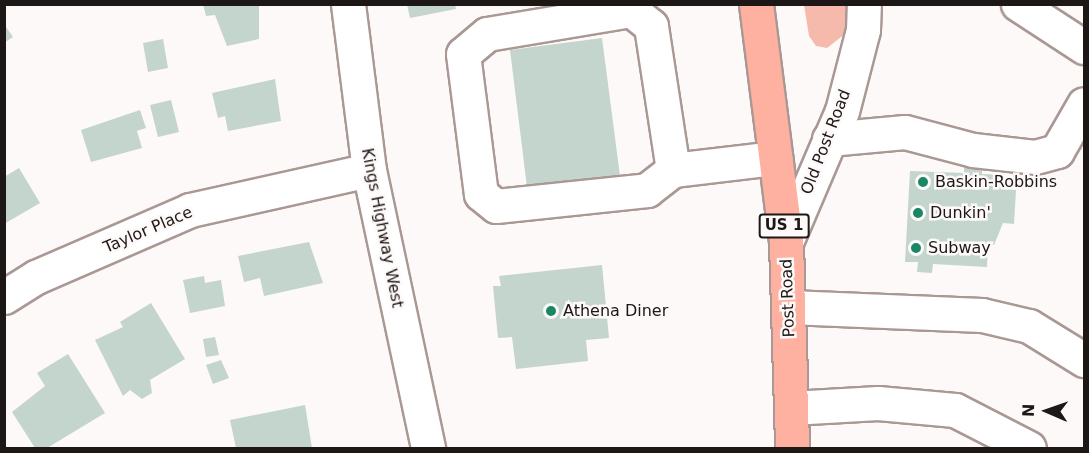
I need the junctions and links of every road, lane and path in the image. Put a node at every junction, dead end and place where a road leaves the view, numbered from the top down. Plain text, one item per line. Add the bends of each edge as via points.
1 (348, 4) edge
2 (756, 4) edge
3 (864, 4) edge
4 (1018, 4) edge
5 (1084, 47) edge
6 (1084, 104) edge
7 (830, 139) junction
8 (775, 158) junction
9 (369, 170) junction
10 (673, 170) junction
11 (786, 243) junction
12 (4, 297) edge
13 (789, 306) junction
14 (1084, 360) edge
15 (791, 408) junction
16 (428, 448) edge
17 (792, 448) edge
18 (1029, 448) edge

1 - 9 street, Kings Highway West
2 - 8 main road, Post Road / US 1
3 - 7 street, Old Post Road via 863,30
4 - 5 street
6 - 7 street via 1057,150 1035,157 973,150 905,132
7 - 11 street, Old Post Road
8 - 10 street
8 - 11 main road, Post Road / US 1
9 - 12 street, Taylor Place via 190,210 36,277
9 - 16 street, Kings Highway West
10 - 10 street via 651,26 631,10 487,34 463,54 481,194 496,206 647,190
11 - 13 main road, Post Road / US 1
13 - 14 street via 982,315 1029,326
13 - 15 main road, Post Road / US 1
15 - 17 main road, Post Road / US 1
15 - 18 street via 878,403 955,410

